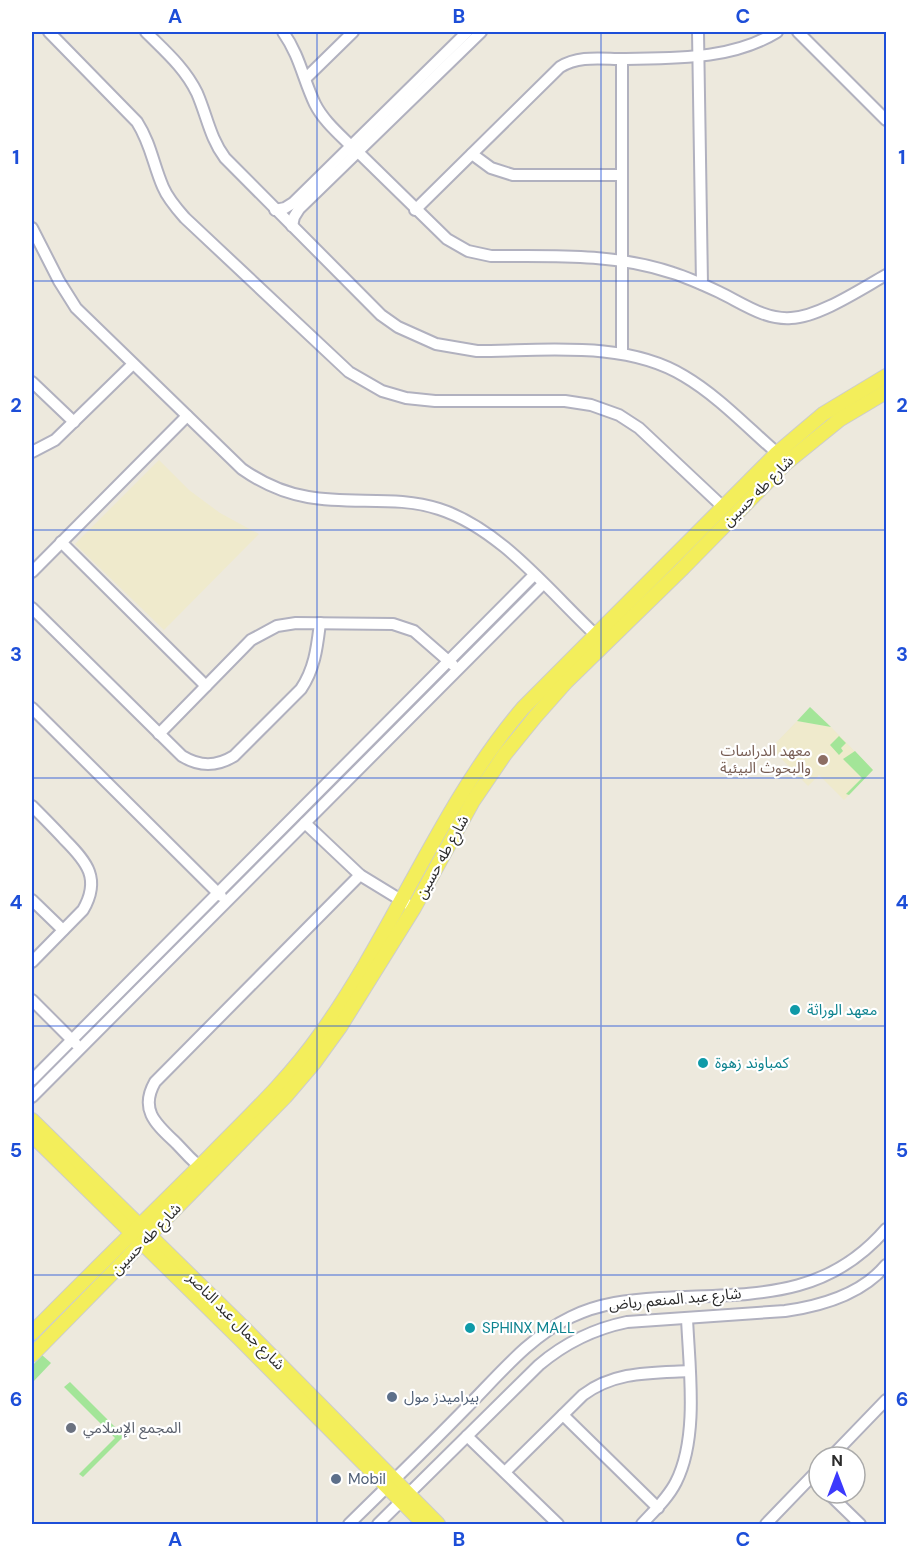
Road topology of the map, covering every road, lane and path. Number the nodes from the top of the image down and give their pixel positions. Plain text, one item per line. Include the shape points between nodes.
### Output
1 (49, 32) edge
2 (146, 32) edge
3 (283, 32) edge
4 (353, 32) edge
5 (467, 32) edge
6 (481, 32) edge
7 (698, 32) edge
8 (777, 32) edge
9 (798, 32) edge
10 (698, 56) junction
11 (622, 59) junction
12 (306, 78) junction
13 (886, 120) edge
14 (354, 149) junction
15 (472, 154) junction
16 (622, 175) junction
17 (275, 210) junction
18 (415, 210) junction
19 (292, 226) junction
20 (32, 228) edge
21 (622, 260) junction
22 (886, 275) edge
23 (702, 284) junction
24 (622, 353) junction
25 (134, 364) junction
26 (886, 376) edge
27 (32, 382) edge
28 (886, 392) edge
29 (187, 416) junction
30 (74, 422) junction
31 (32, 452) edge
32 (777, 453) junction
33 (722, 506) junction
34 (61, 542) junction
35 (32, 572) edge
36 (534, 575) junction
37 (543, 584) junction
38 (32, 608) edge
39 (320, 623) junction
40 (600, 639) junction
41 (449, 660) junction
42 (458, 669) junction
43 (206, 686) junction
44 (32, 708) edge
45 (159, 734) junction
46 (32, 806) edge
47 (305, 823) junction
48 (360, 875) junction
49 (217, 892) junction
50 (32, 900) edge
51 (226, 901) junction
52 (401, 902) junction
53 (414, 908) junction
54 (63, 930) junction
55 (32, 962) edge
56 (32, 1000) edge
57 (71, 1040) junction
58 (80, 1048) junction
59 (32, 1080) edge
60 (32, 1097) edge
61 (32, 1120) edge
62 (32, 1135) edge
63 (204, 1171) junction
64 (92, 1187) junction
65 (135, 1229) junction
66 (886, 1229) edge
67 (145, 1239) junction
68 (886, 1265) edge
69 (687, 1318) junction
70 (32, 1333) edge
71 (32, 1355) edge
72 (689, 1371) junction
73 (886, 1400) edge
74 (563, 1415) junction
75 (468, 1436) junction
76 (843, 1445) edge
77 (505, 1472) junction
78 (391, 1484) junction
79 (807, 1485) edge
80 (405, 1498) junction
81 (840, 1505) edge
82 (658, 1508) junction
83 (349, 1524) edge
84 (378, 1524) edge
85 (424, 1524) edge
86 (438, 1524) edge
87 (558, 1524) edge
88 (642, 1524) edge
89 (766, 1524) edge
90 (860, 1524) edge

1 - 33 street via 137,122 147,137 164,189 185,218 349,372 382,391 406,398 565,401 619,415 639,428
2 - 17 street via 191,83 219,151
3 - 12 street via 296,51
4 - 12 street
5 - 14 street
6 - 14 street
7 - 10 street
8 - 10 street via 737,49
9 - 13 street
10 - 11 street
10 - 23 street
11 - 15 street via 576,59 560,67
11 - 16 street
12 - 14 street via 315,104
14 - 17 street via 293,203
14 - 18 street
14 - 19 street via 296,213
15 - 16 street via 490,168 513,176
15 - 18 street
16 - 21 street
17 - 19 street
18 - 21 street via 447,239 480,254
19 - 24 street via 381,315 426,340 477,351
20 - 25 street via 76,308
21 - 23 street
21 - 24 street
22 - 23 street via 820,310 791,318 769,316
24 - 32 street via 685,376
25 - 29 street
25 - 30 street
26 - 32 main road, شارع طه حسين via 823,414
27 - 30 street
28 - 40 main road, شارع طه حسين via 839,420 786,463 683,568
29 - 34 street
29 - 36 street via 233,461 265,483 309,498 404,501 453,513 499,541
30 - 31 street via 55,440
32 - 33 main road, شارع طه حسين
33 - 40 main road, شارع طه حسين
34 - 35 street
34 - 43 street
36 - 37 street
36 - 41 street
37 - 40 street
37 - 42 street
38 - 45 street
39 - 41 street via 404,626
39 - 43 street via 267,629
39 - 45 street via 308,679 234,756 214,765 191,762
40 - 52 main road, شارع طه حسين via 523,708 482,760
40 - 53 main road, شارع طه حسين via 500,762 459,825
41 - 42 street
41 - 49 street
42 - 47 street
43 - 45 street
44 - 49 street
46 - 54 street via 83,858 91,874 88,902
47 - 48 street
47 - 51 street
48 - 52 street
48 - 63 street via 151,1089 148,1104 153,1119
49 - 51 street
49 - 57 street
50 - 54 street
51 - 58 street
52 - 53 street
52 - 63 main road, شارع طه حسين via 309,1051
53 - 63 main road, شارع طه حسين via 314,1064 285,1097
54 - 55 street
56 - 57 street
57 - 58 street
57 - 59 street
58 - 60 street
61 - 64 main road, شارع جمال عبد الناصر
62 - 64 main road, شارع جمال عبد الناصر
63 - 65 main road, شارع طه حسين
63 - 67 main road, شارع طه حسين
64 - 65 main road, شارع جمال عبد الناصر
65 - 67 main road, شارع جمال عبد الناصر
65 - 70 main road, شارع طه حسين
66 - 78 street, شارع عبد المنعم رياض via 854,1260 795,1288 626,1301 571,1317 524,1349
67 - 71 main road, شارع طه حسين
67 - 78 main road, شارع جمال عبد الناصر
68 - 69 street, شارع عبد المنعم رياض via 859,1288 811,1306
69 - 72 street
69 - 75 street, شارع عبد المنعم رياض via 621,1323 580,1337 544,1361
72 - 74 street via 616,1377 590,1390
72 - 82 street via 686,1454 676,1482
73 - 76 street
74 - 77 street
74 - 82 street
75 - 77 street
75 - 80 street, شارع عبد المنعم رياض
77 - 87 street
78 - 80 main road, شارع جمال عبد الناصر
78 - 83 street, شارع عبد المنعم رياض
79 - 89 street
80 - 84 street, شارع عبد المنعم رياض
80 - 85 main road, شارع جمال عبد الناصر
80 - 86 main road, شارع جمال عبد الناصر
81 - 90 street
82 - 88 street

